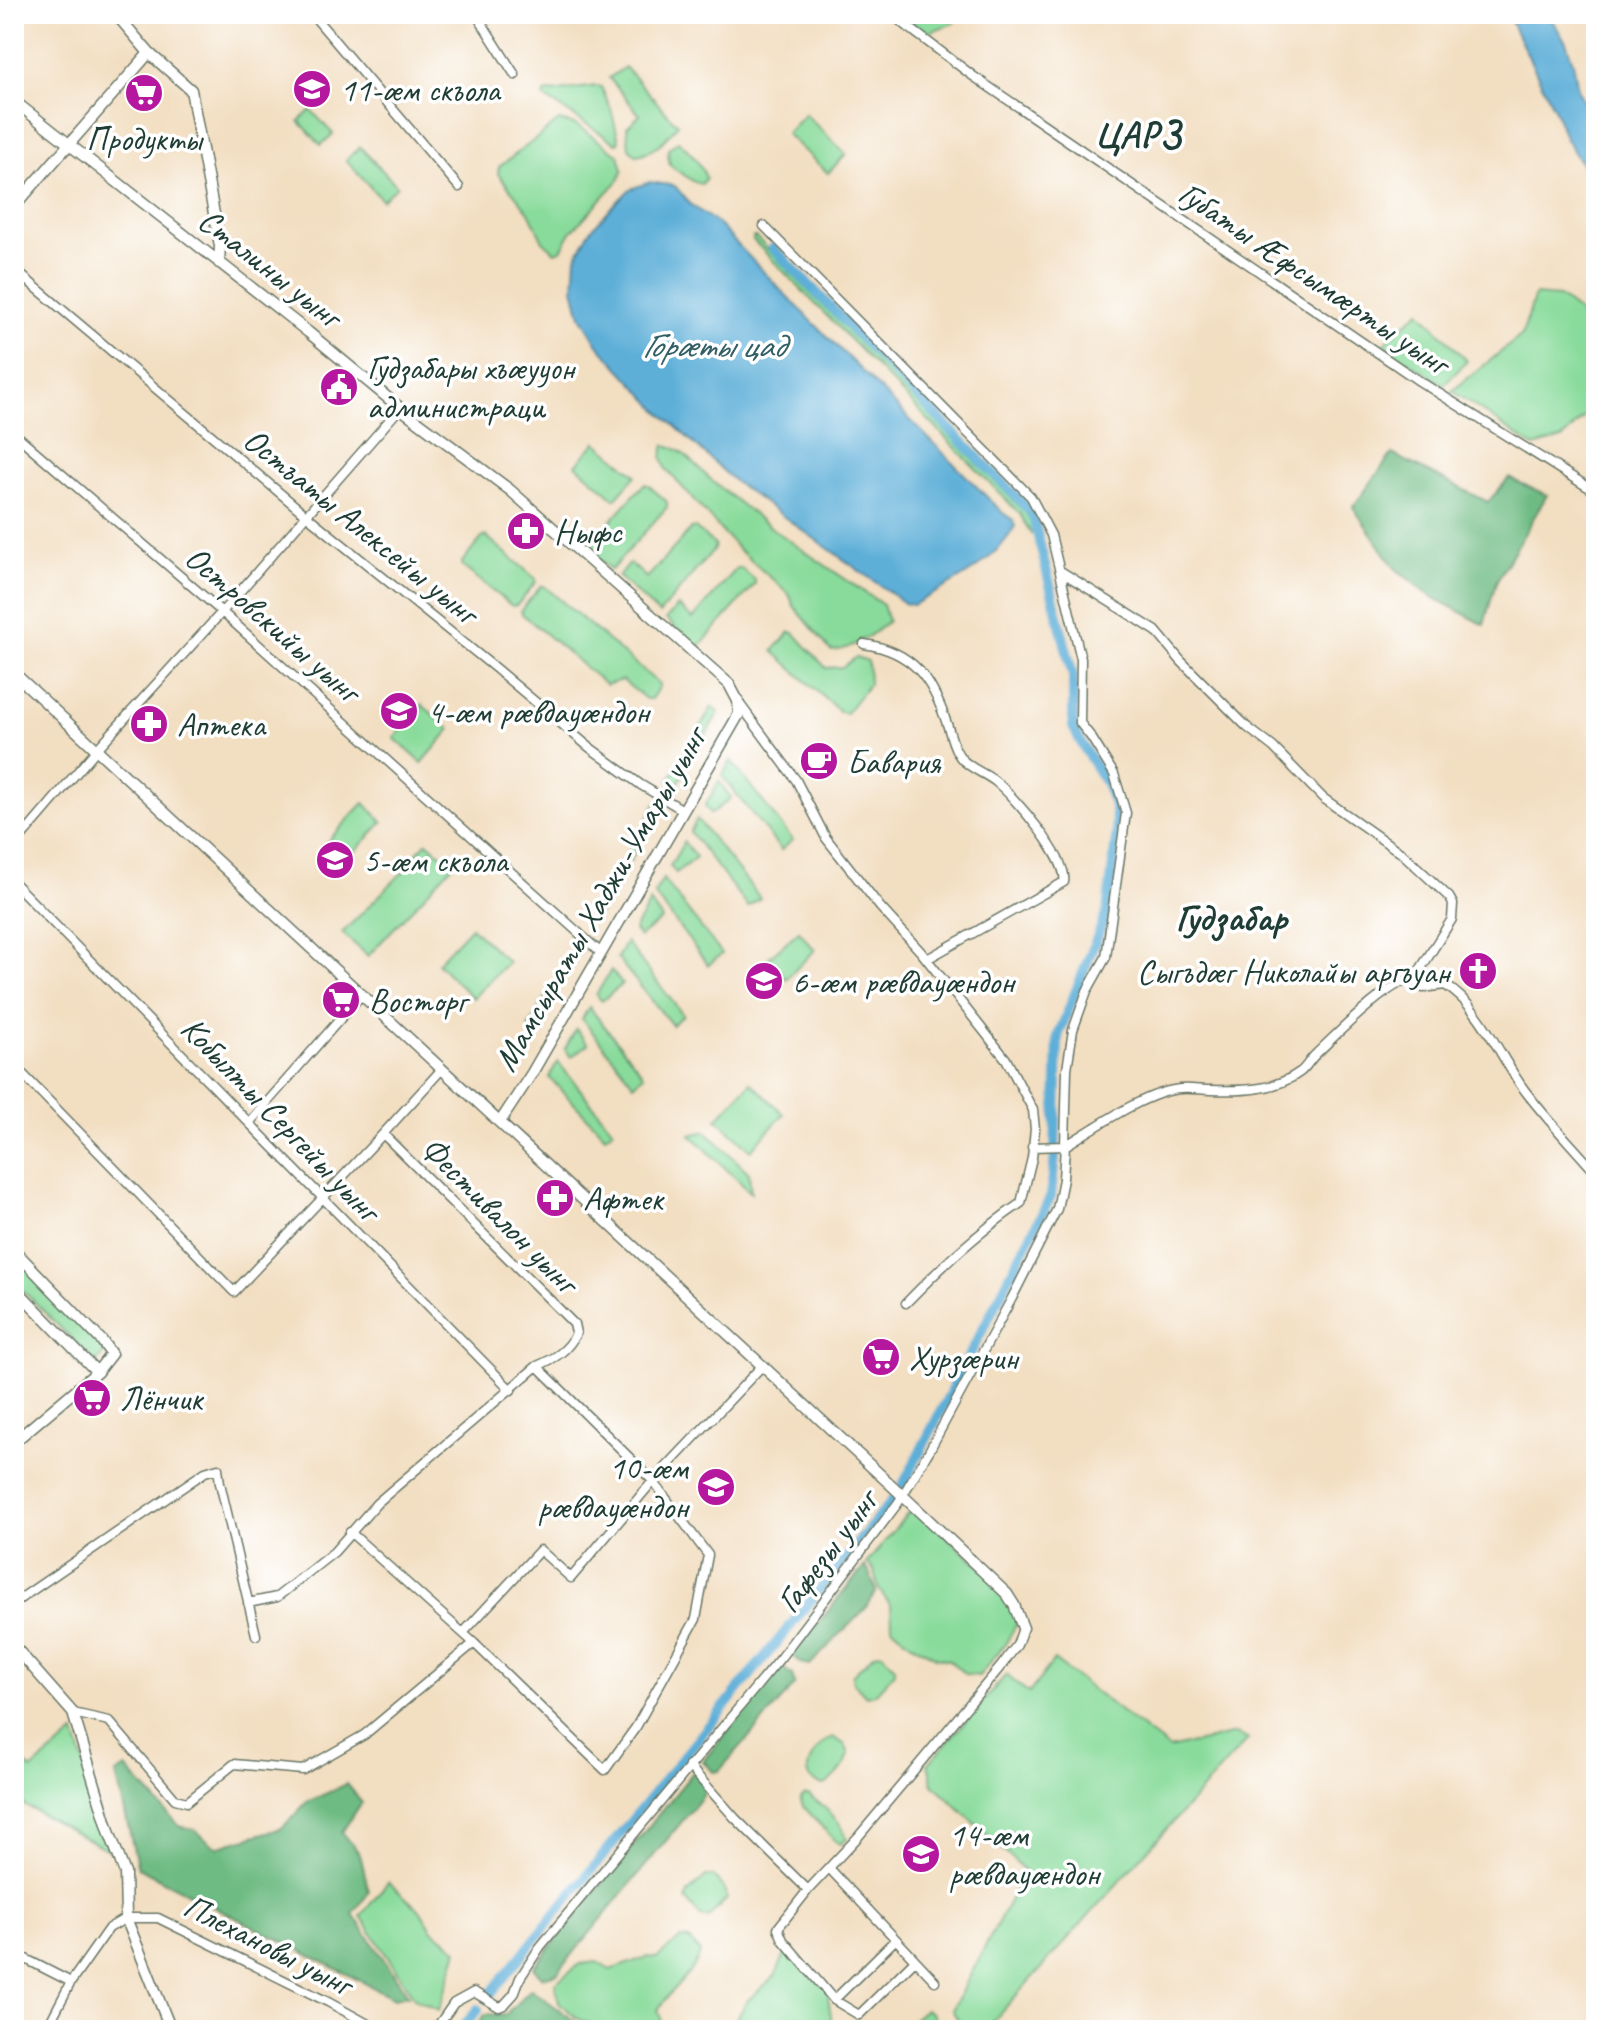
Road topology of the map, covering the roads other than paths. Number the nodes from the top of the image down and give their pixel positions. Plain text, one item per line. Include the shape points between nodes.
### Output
1 (116, 14) edge
2 (312, 14) edge
3 (476, 14) edge
4 (891, 14) edge
5 (149, 53) junction
6 (515, 75) dead end
7 (14, 101) edge
8 (69, 143) junction
9 (459, 187) dead end
10 (14, 207) edge
11 (764, 226) dead end
12 (219, 263) junction
13 (14, 269) edge
14 (400, 408) junction
15 (14, 433) edge
16 (1596, 492) edge
17 (306, 515) junction
18 (1061, 572) junction
19 (222, 612) junction
20 (864, 644) dead end
21 (14, 673) edge
22 (738, 701) junction
23 (97, 749) junction
24 (683, 810) junction
25 (14, 846) edge
26 (14, 883) edge
27 (601, 953) junction
28 (927, 959) junction
29 (1413, 981) junction
30 (362, 994) junction
31 (14, 1065) edge
32 (442, 1069) junction
33 (500, 1122) junction
34 (249, 1123) junction
35 (383, 1134) junction
36 (1062, 1146) junction
37 (1036, 1147) junction
38 (1596, 1173) edge
39 (323, 1198) junction
40 (14, 1250) edge
41 (14, 1287) edge
42 (906, 1303) dead end
43 (537, 1366) junction
44 (762, 1366) junction
45 (97, 1372) junction
46 (511, 1390) junction
47 (14, 1442) edge
48 (653, 1481) junction
49 (902, 1495) junction
50 (350, 1532) junction
51 (14, 1603) edge
52 (248, 1603) junction
53 (1023, 1628) joint
54 (463, 1633) junction
55 (256, 1635) dead end
56 (474, 1643) junction
57 (14, 1646) edge
58 (73, 1713) junction
59 (689, 1766) junction
60 (829, 1868) junction
61 (808, 1890) junction
62 (126, 1918) junction
63 (895, 1940) junction
64 (14, 1953) edge
65 (915, 1960) junction
66 (935, 1981) dead end
67 (71, 1982) junction
68 (834, 2000) junction
69 (46, 2030) edge
70 (171, 2030) edge
71 (379, 2030) edge
72 (435, 2030) edge

1 - 5 street
2 - 9 street
3 - 6 street
4 - 16 street, Губаты Æфсымæрты уынг via 973,76 1406,372
5 - 8 street
5 - 12 street via 191,90
7 - 8 street, Сталины уынг
8 - 10 street
8 - 12 street, Сталины уынг
11 - 18 street via 1031,497 1051,535
12 - 14 street, Сталины уынг
13 - 17 street, Остъаты Алексейы уынг
14 - 17 street
14 - 22 street, Сталины уынг via 508,489 729,684
15 - 19 street, Островскийы уынг
17 - 19 street
17 - 24 street, Остъаты Алексейы уынг via 589,747
18 - 29 street via 1156,631 1323,798 1404,855 1449,897 1452,919
18 - 36 street via 1081,659 1080,723 1114,774 1126,813 1106,957 1073,1030
19 - 23 street
19 - 27 street, Островскийы уынг
20 - 28 street via 900,654 927,680 957,754 1006,791 1046,840 1065,875 1064,882
21 - 23 street
22 - 24 street, Мамсыраты Хаджи-Умары уынг via 739,714
22 - 28 street via 796,780 826,838
23 - 25 street
23 - 30 street
24 - 27 street, Мамсыраты Хаджи-Умары уынг
26 - 34 street, Кобылты Сергейы уынг
27 - 33 street, Мамсыраты Хаджи-Умары уынг
28 - 37 street via 1006,1059 1033,1110
29 - 36 street via 1396,986 1360,1011 1302,1071 1284,1081 1260,1088 1178,1088 1142,1100
29 - 38 street via 1423,988 1445,985 1457,993 1523,1088
30 - 32 street
30 - 34 street
31 - 39 street via 234,1292
32 - 33 street
32 - 35 street
33 - 44 street
34 - 39 street, Кобылты Сергейы уынг
35 - 39 street
35 - 43 street, Фестивалон уынг via 574,1324 572,1342 556,1358
36 - 37 street
36 - 49 street via 1057,1209
37 - 42 street via 1021,1203 972,1239
39 - 46 street, Кобылты Сергейы уынг
40 - 45 street via 111,1354
41 - 45 street
43 - 46 street
43 - 48 street
44 - 48 street
44 - 49 street
45 - 47 street
46 - 50 street
48 - 54 street via 571,1578 540,1550
48 - 56 street via 708,1555 696,1619 636,1727 605,1770
49 - 53 street, Гафезы уынг via 1007,1594
49 - 59 street, Гафезы уынг via 781,1657
50 - 52 street via 334,1552 277,1597
50 - 54 street
51 - 52 street via 218,1468
52 - 55 street
53 - 60 street, Гафезы уынг via 1002,1665
54 - 56 street
56 - 58 street via 364,1735 303,1770 234,1764 187,1802 175,1799 109,1721
57 - 58 street
58 - 62 street via 125,1873
59 - 61 street
59 - 72 street, Гафезы уынг via 540,1947 504,2005 474,1992 454,2003
60 - 61 street, Гафезы уынг
60 - 63 street
61 - 68 street, Гафезы уынг via 778,1928
62 - 67 street via 109,1928
62 - 70 street
62 - 71 street, Плехановы уынг via 158,1918
63 - 65 street
63 - 68 street
64 - 67 street
65 - 66 street
65 - 68 street via 859,2015
67 - 69 street

